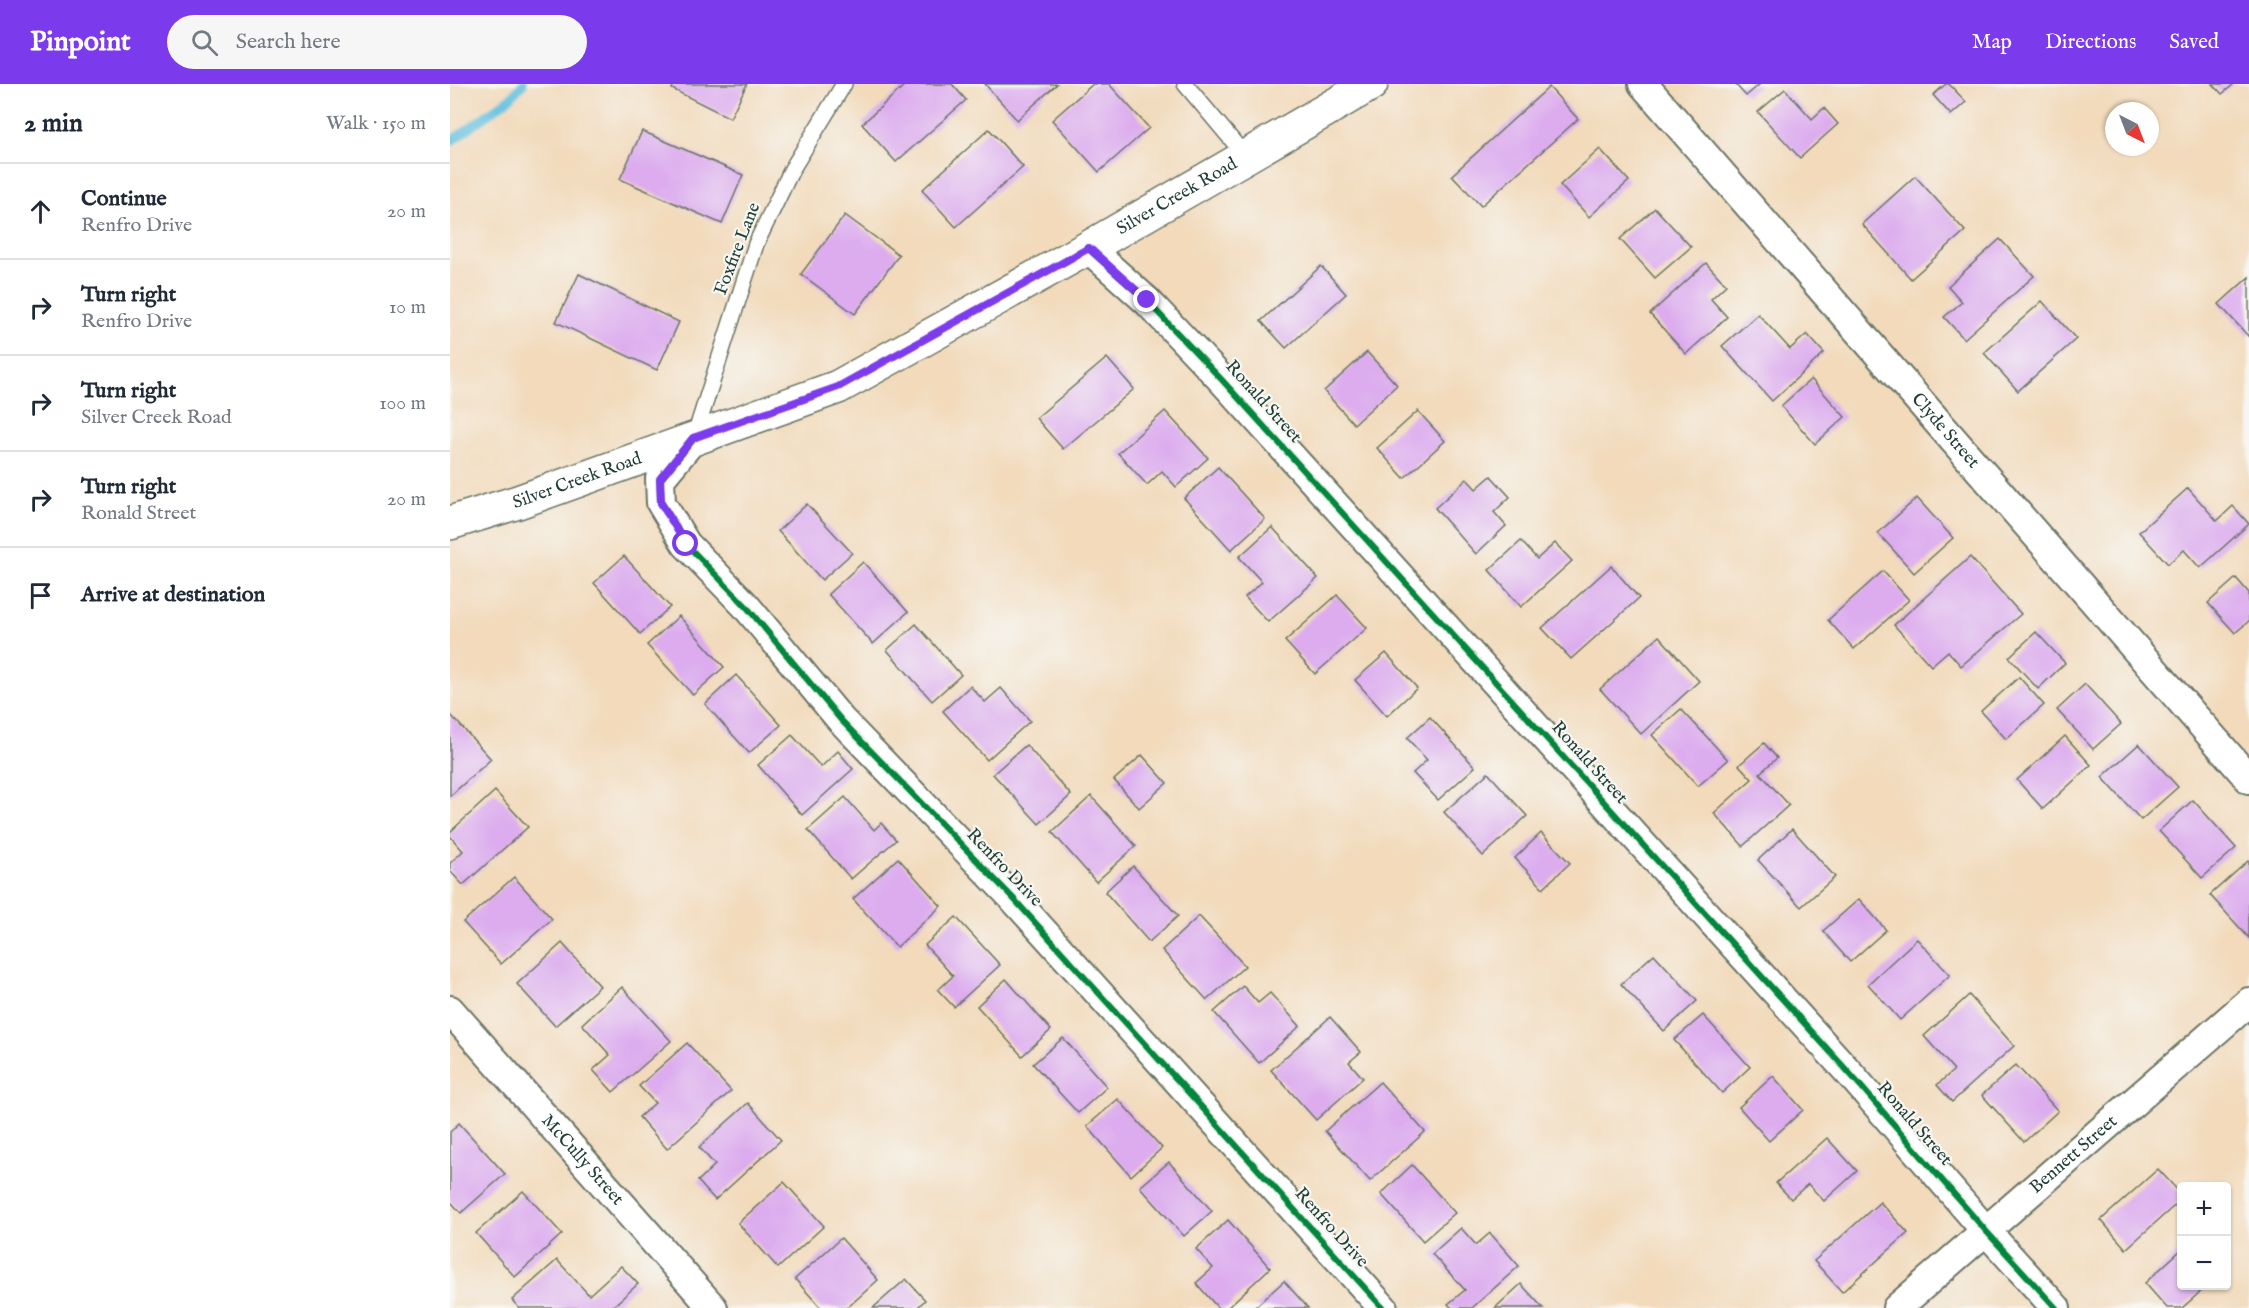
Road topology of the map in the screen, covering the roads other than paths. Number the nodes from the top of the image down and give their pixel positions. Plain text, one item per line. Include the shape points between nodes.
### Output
1 (844, 84) edge
2 (1185, 84) edge
3 (1371, 84) edge
4 (1643, 84) edge
5 (1247, 158) junction
6 (1089, 248) junction
7 (693, 438) junction
8 (450, 523) edge
9 (2249, 780) edge
10 (2249, 1002) edge
11 (450, 1010) edge
12 (1986, 1231) junction
13 (713, 1308) edge
14 (1383, 1308) edge
15 (1897, 1308) edge
16 (2055, 1308) edge

1 - 7 lane, Foxfire Lane via 792,169 756,244
2 - 5 lane
3 - 5 street, Silver Creek Road
4 - 9 street, Clyde Street
5 - 6 street, Silver Creek Road
6 - 7 street, Silver Creek Road via 838,387
6 - 12 street, Ronald Street via 1147,300 1222,380 1852,1076
7 - 8 street, Silver Creek Road
7 - 14 street, Renfro Drive via 660,479 661,503 686,544 745,605 841,720 1013,898
10 - 12 street, Bennett Street
11 - 13 street, McCully Street
12 - 15 street, Bennett Street
12 - 16 street, Ronald Street

